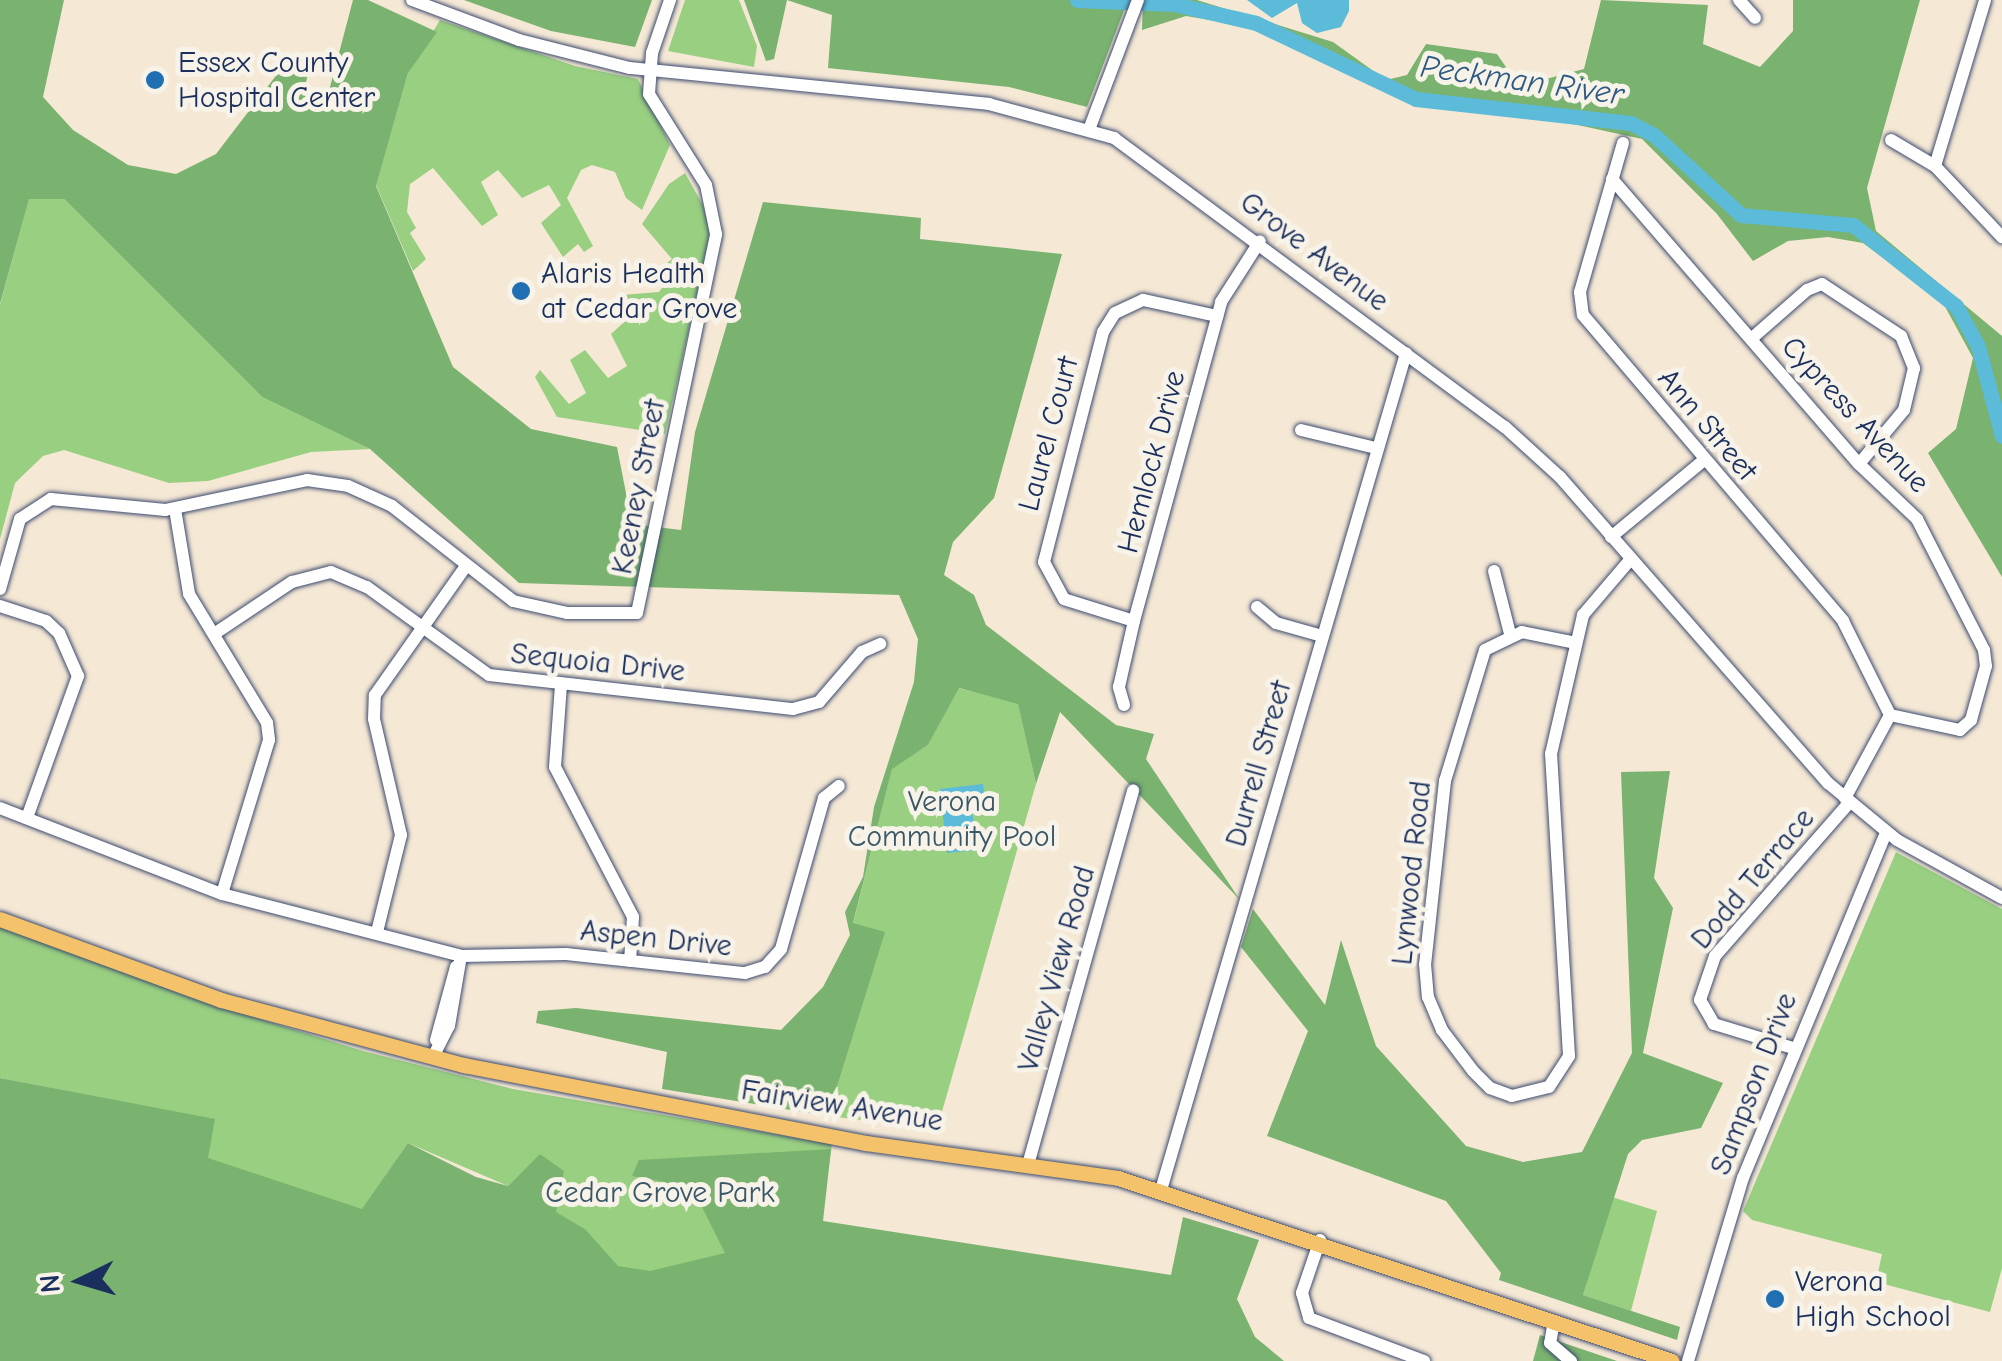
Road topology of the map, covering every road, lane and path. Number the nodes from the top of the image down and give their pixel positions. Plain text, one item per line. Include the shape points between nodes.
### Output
1 (412, 0) edge
2 (670, 0) edge
3 (1138, 0) edge
4 (1739, 0) edge
5 (1985, 0) edge
6 (2002, 5) edge
7 (1755, 18) dead end
8 (649, 70) junction
9 (1090, 127) junction
10 (1891, 140) dead end
11 (1623, 143) dead end
12 (1935, 166) junction
13 (1612, 179) junction
14 (2002, 237) edge
15 (1260, 241) junction
16 (1217, 316) junction
17 (1751, 339) junction
18 (1406, 353) junction
19 (1301, 430) dead end
20 (1376, 448) junction
21 (1704, 460) junction
22 (1859, 464) junction
23 (176, 508) junction
24 (1611, 537) junction
25 (1630, 560) junction
26 (466, 566) junction
27 (1494, 571) dead end
28 (0, 588) edge
29 (0, 606) edge
30 (1257, 608) dead end
31 (1134, 621) junction
32 (418, 629) junction
33 (214, 634) junction
34 (1510, 634) junction
35 (1322, 636) junction
36 (1576, 643) junction
37 (880, 644) dead end
38 (561, 685) junction
39 (1124, 705) dead end
40 (1890, 715) junction
41 (839, 786) dead end
42 (1133, 790) dead end
43 (1848, 800) junction
44 (0, 808) edge
45 (27, 818) junction
46 (1886, 833) junction
47 (222, 894) junction
48 (2002, 898) edge
49 (0, 918) edge
50 (377, 932) junction
51 (461, 956) junction
52 (630, 961) junction
53 (1793, 1048) junction
54 (433, 1057) junction
55 (1029, 1161) junction
56 (1162, 1190) junction
57 (1320, 1240) junction
58 (1554, 1320) junction
59 (1424, 1361) edge
60 (1571, 1361) edge
61 (1672, 1361) edge
62 (1688, 1361) edge

1 - 8 street, Grove Avenue via 549,49
2 - 8 street
3 - 9 street
4 - 7 street
5 - 6 street
5 - 12 street
8 - 9 street, Grove Avenue via 989,104
8 - 26 street, Keeney Street via 653,106 706,185 716,224 637,613 567,614 513,601
9 - 15 street, Grove Avenue
10 - 12 street
11 - 13 street, Ann Street
12 - 14 street
13 - 17 street, Cypress Avenue
13 - 21 street, Ann Street via 1580,292 1581,310
15 - 16 street, Hemlock Drive via 1228,286
15 - 18 street, Grove Avenue
16 - 31 street, Hemlock Drive
16 - 31 street, Laurel Court via 1142,300 1122,308 1102,332 1044,562 1064,599
17 - 22 street, Cypress Avenue
17 - 22 street via 1806,290 1822,284 1901,336 1914,368 1904,410
18 - 20 street, Durrell Street
18 - 24 street, Grove Avenue via 1505,427
19 - 20 street
20 - 35 street, Durrell Street
21 - 24 street
21 - 40 street, Ann Street via 1842,622
22 - 40 street, Cypress Avenue via 1917,519 1986,656 1964,728 1951,731
23 - 26 street, Keeney Street via 285,483 338,484 392,506
23 - 28 street, Keeney Street via 150,510 86,497 38,504 20,519
23 - 33 street via 182,575
24 - 25 street, Grove Avenue
25 - 36 street, Lynwood Road via 1586,608
25 - 43 street, Grove Avenue via 1795,752
26 - 32 street
27 - 34 street
29 - 45 street via 46,621 59,633 78,676
30 - 35 street via 1276,622
31 - 39 street, Hemlock Drive via 1118,687
32 - 33 street, Sequoia Drive via 349,577 312,573
32 - 38 street, Sequoia Drive via 482,673
32 - 50 street via 379,683 374,701 400,835
33 - 47 street via 267,723 269,740
34 - 36 street
34 - 36 street, Lynwood Road via 1490,644 1477,662 1445,781 1424,975 1442,1030 1484,1084 1512,1096 1549,1087 1570,1048 1550,754
35 - 56 street, Durrell Street
37 - 38 street, Sequoia Drive via 862,652 823,698 804,708
38 - 52 street via 556,766 630,908
40 - 43 street
41 - 52 street, Aspen Drive via 824,798 781,948 770,963 745,973
42 - 55 street, Valley View Road
43 - 46 street, Grove Avenue
43 - 53 street, Dodd Terrace via 1715,956 1700,1000 1714,1024
44 - 45 street, Aspen Drive
45 - 47 street, Aspen Drive
46 - 48 street, Grove Avenue
46 - 53 street, Sampson Drive
47 - 50 street, Aspen Drive
49 - 54 main road, Fairview Avenue via 221,1000
50 - 51 street, Aspen Drive
51 - 52 street, Aspen Drive via 566,954
51 - 54 street
53 - 62 street, Sampson Drive via 1743,1178
54 - 55 main road, Fairview Avenue via 866,1142
55 - 56 main road, Fairview Avenue
56 - 57 main road, Fairview Avenue
57 - 58 main road, Fairview Avenue
57 - 59 street via 1302,1293 1310,1318
58 - 60 street via 1550,1342
58 - 61 main road, Fairview Avenue

